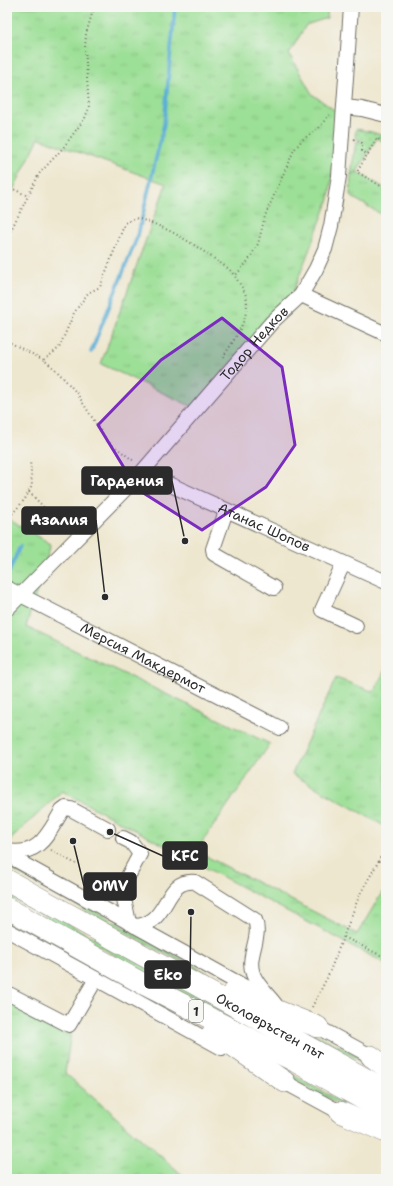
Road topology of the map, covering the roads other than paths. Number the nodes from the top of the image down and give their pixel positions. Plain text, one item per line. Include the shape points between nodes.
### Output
1 (351, 7) edge
2 (345, 107) junction
3 (386, 116) edge
4 (301, 295) junction
5 (386, 334) edge
6 (142, 472) junction
7 (226, 511) junction
8 (343, 564) junction
9 (386, 582) edge
10 (8, 588) edge
11 (274, 588) dead end
12 (20, 596) junction
13 (7, 609) edge
14 (356, 626) dead end
15 (280, 728) dead end
16 (108, 829) dead end
17 (124, 838) dead end
18 (7, 851) edge
19 (7, 855) edge
20 (7, 880) edge
21 (7, 908) edge
22 (132, 925) junction
23 (7, 930) edge
24 (146, 957) junction
25 (96, 979) junction
26 (147, 986) junction
27 (7, 993) edge
28 (275, 1004) junction
29 (311, 1024) junction
30 (381, 1062) edge
31 (285, 1082) junction
32 (386, 1090) edge
33 (340, 1112) junction
34 (386, 1112) edge
35 (386, 1132) edge
36 (386, 1138) edge

1 - 2 street, Тодор Недков
2 - 3 street
2 - 4 street, Тодор Недков via 339,176 331,226 325,249
4 - 5 street
4 - 6 street, Тодор Недков via 272,322
6 - 7 street, Атанас Шопов
6 - 12 street, Тодор Недков
7 - 8 street, Атанас Шопов
7 - 11 street via 213,549 214,554
8 - 9 street, Атанас Шопов
8 - 14 street via 322,610
10 - 12 street, Мерсия Макдермот
12 - 13 street, Тодор Недков
12 - 15 street, Мерсия Макдермот
16 - 18 street via 66,808 36,848 18,853
17 - 22 street via 131,842 140,854 125,882 123,894
19 - 22 street
20 - 24 highway, Околовръстен път / 1
21 - 26 highway, Околовръстен път / 1
22 - 28 street
22 - 28 street via 145,926 153,922 178,885 187,881 195,882 255,920 258,927 250,965 253,976
23 - 25 street
24 - 29 highway
24 - 32 highway, Околовръстен път / 1
25 - 27 street via 69,1026
25 - 31 street
26 - 31 highway
26 - 34 highway, Околовръстен път / 1 via 296,1062
28 - 29 street
29 - 30 street
31 - 33 street
33 - 35 highway
33 - 36 street

